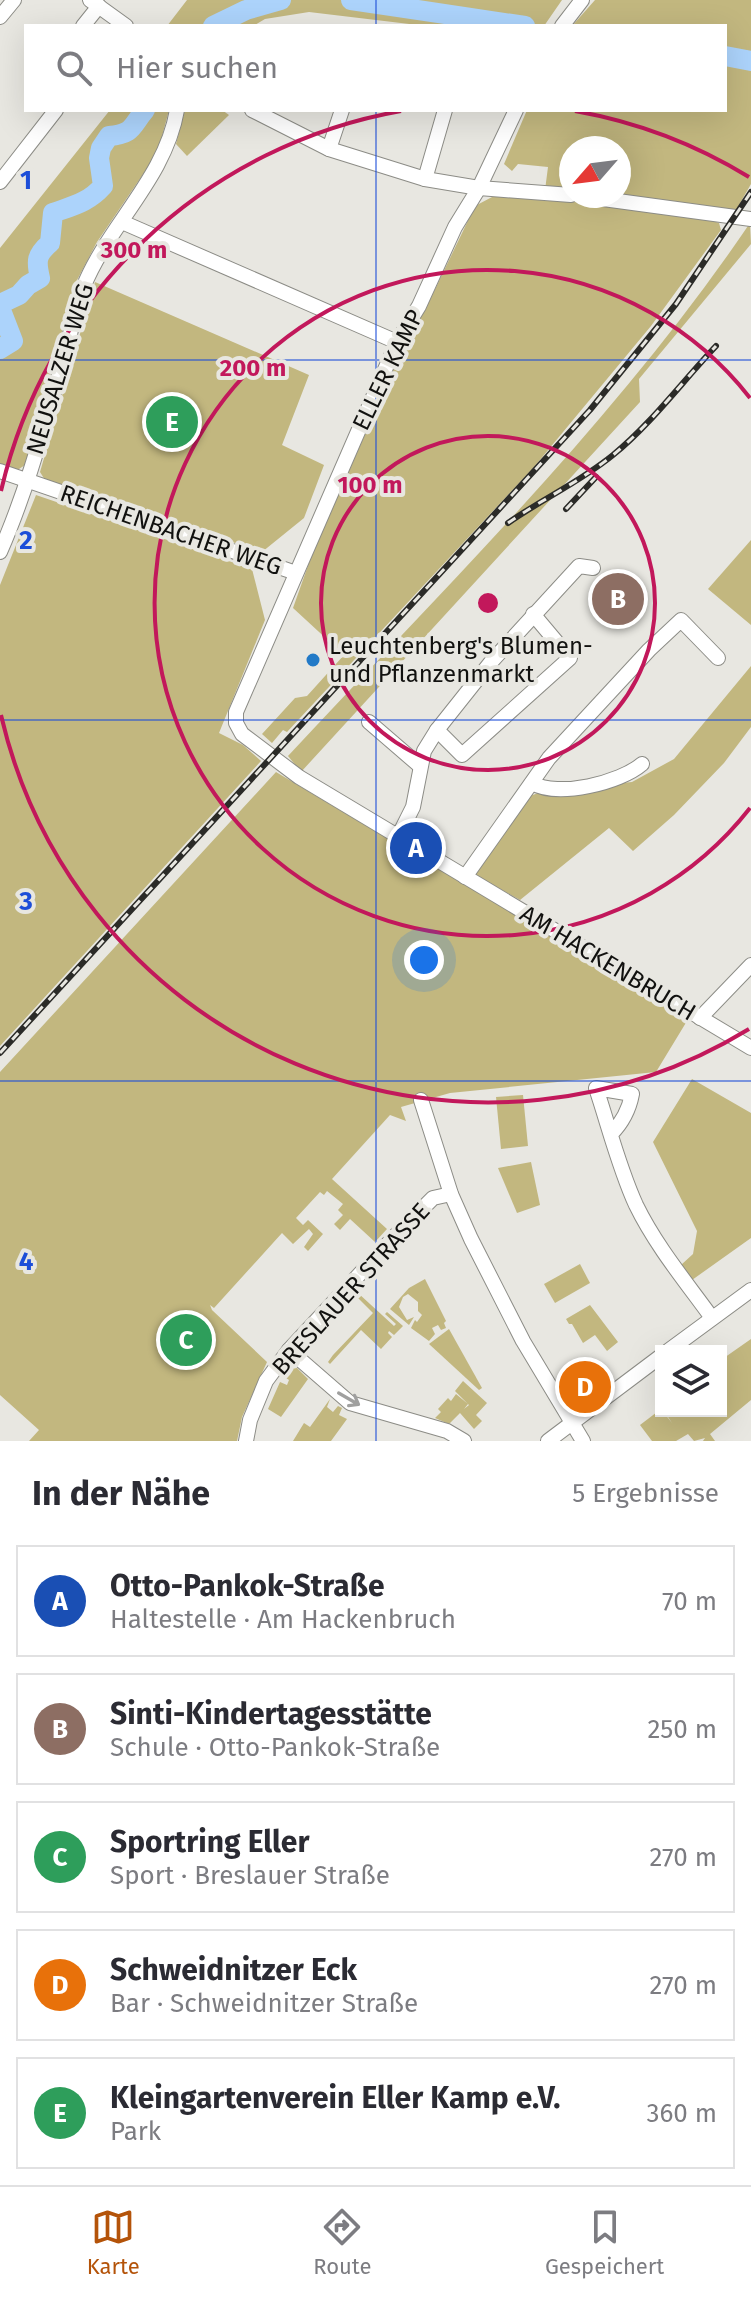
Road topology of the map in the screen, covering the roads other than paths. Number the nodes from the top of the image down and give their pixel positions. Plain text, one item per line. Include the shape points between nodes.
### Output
1 (14, 0) edge
2 (582, 0) edge
3 (95, 3) edge
4 (0, 17) edge
5 (84, 24) edge
6 (123, 24) edge
7 (563, 24) edge
8 (54, 112) edge
9 (176, 112) edge
10 (256, 112) edge
11 (341, 112) edge
12 (444, 112) edge
13 (515, 112) edge
14 (329, 149) junction
15 (425, 179) junction
16 (0, 182) edge
17 (479, 188) junction
18 (559, 194) edge
19 (631, 203) edge
20 (751, 219) edge
21 (122, 222) junction
22 (397, 342) junction
23 (0, 471) edge
24 (26, 479) junction
25 (0, 552) edge
26 (593, 568) dead end
27 (296, 573) junction
28 (533, 614) junction
29 (718, 658) dead end
30 (369, 722) dead end
31 (236, 723) joint
32 (437, 730) junction
33 (642, 764) dead end
34 (420, 766) junction
35 (532, 783) junction
36 (398, 837) junction
37 (465, 877) junction
38 (751, 965) edge
39 (700, 1018) junction
40 (751, 1048) edge
41 (421, 1100) dead end
42 (611, 1134) dead end
43 (451, 1194) junction
44 (751, 1290) edge
45 (712, 1318) junction
46 (676, 1345) edge
47 (289, 1350) junction
48 (655, 1360) edge
49 (573, 1421) junction
50 (552, 1438) edge
51 (246, 1441) edge
52 (464, 1441) edge
53 (583, 1441) edge

1 - 4 street
2 - 7 street
3 - 5 street
3 - 6 street
8 - 16 street
9 - 21 street, NEUSALZER WEG via 157,167
10 - 14 street
11 - 14 street
12 - 15 street
13 - 17 street, ELLER KAMP
14 - 15 street
15 - 17 street
17 - 18 street
17 - 22 street, ELLER KAMP
19 - 20 street
21 - 22 street
21 - 24 street, NEUSALZER WEG via 95,259 81,292
22 - 27 street, ELLER KAMP
23 - 24 street, REICHENBACHER WEG
24 - 25 street, NEUSALZER WEG
24 - 27 street, REICHENBACHER WEG
26 - 28 street via 579,566
27 - 31 street, ELLER KAMP via 236,712
28 - 32 street
28 - 32 street via 570,658 462,755
29 - 35 street via 681,620 591,711
30 - 34 street
31 - 36 street, AM HACKENBRUCH via 242,734 288,769
32 - 34 street
33 - 35 street via 616,780 591,786 541,788
34 - 36 street via 413,807
35 - 37 street
36 - 37 street, AM HACKENBRUCH
37 - 39 street, AM HACKENBRUCH
38 - 39 street
39 - 40 street, AM HACKENBRUCH
41 - 43 street
42 - 45 street via 636,1205 656,1242
43 - 47 street, BRESLAUER STRASSE via 433,1198
43 - 49 street via 516,1327
44 - 45 street
45 - 46 street
47 - 51 street, BRESLAUER STRASSE via 266,1381
47 -> 52 street via 350,1403 447,1431
48 - 49 street
49 - 50 street
49 - 53 street

